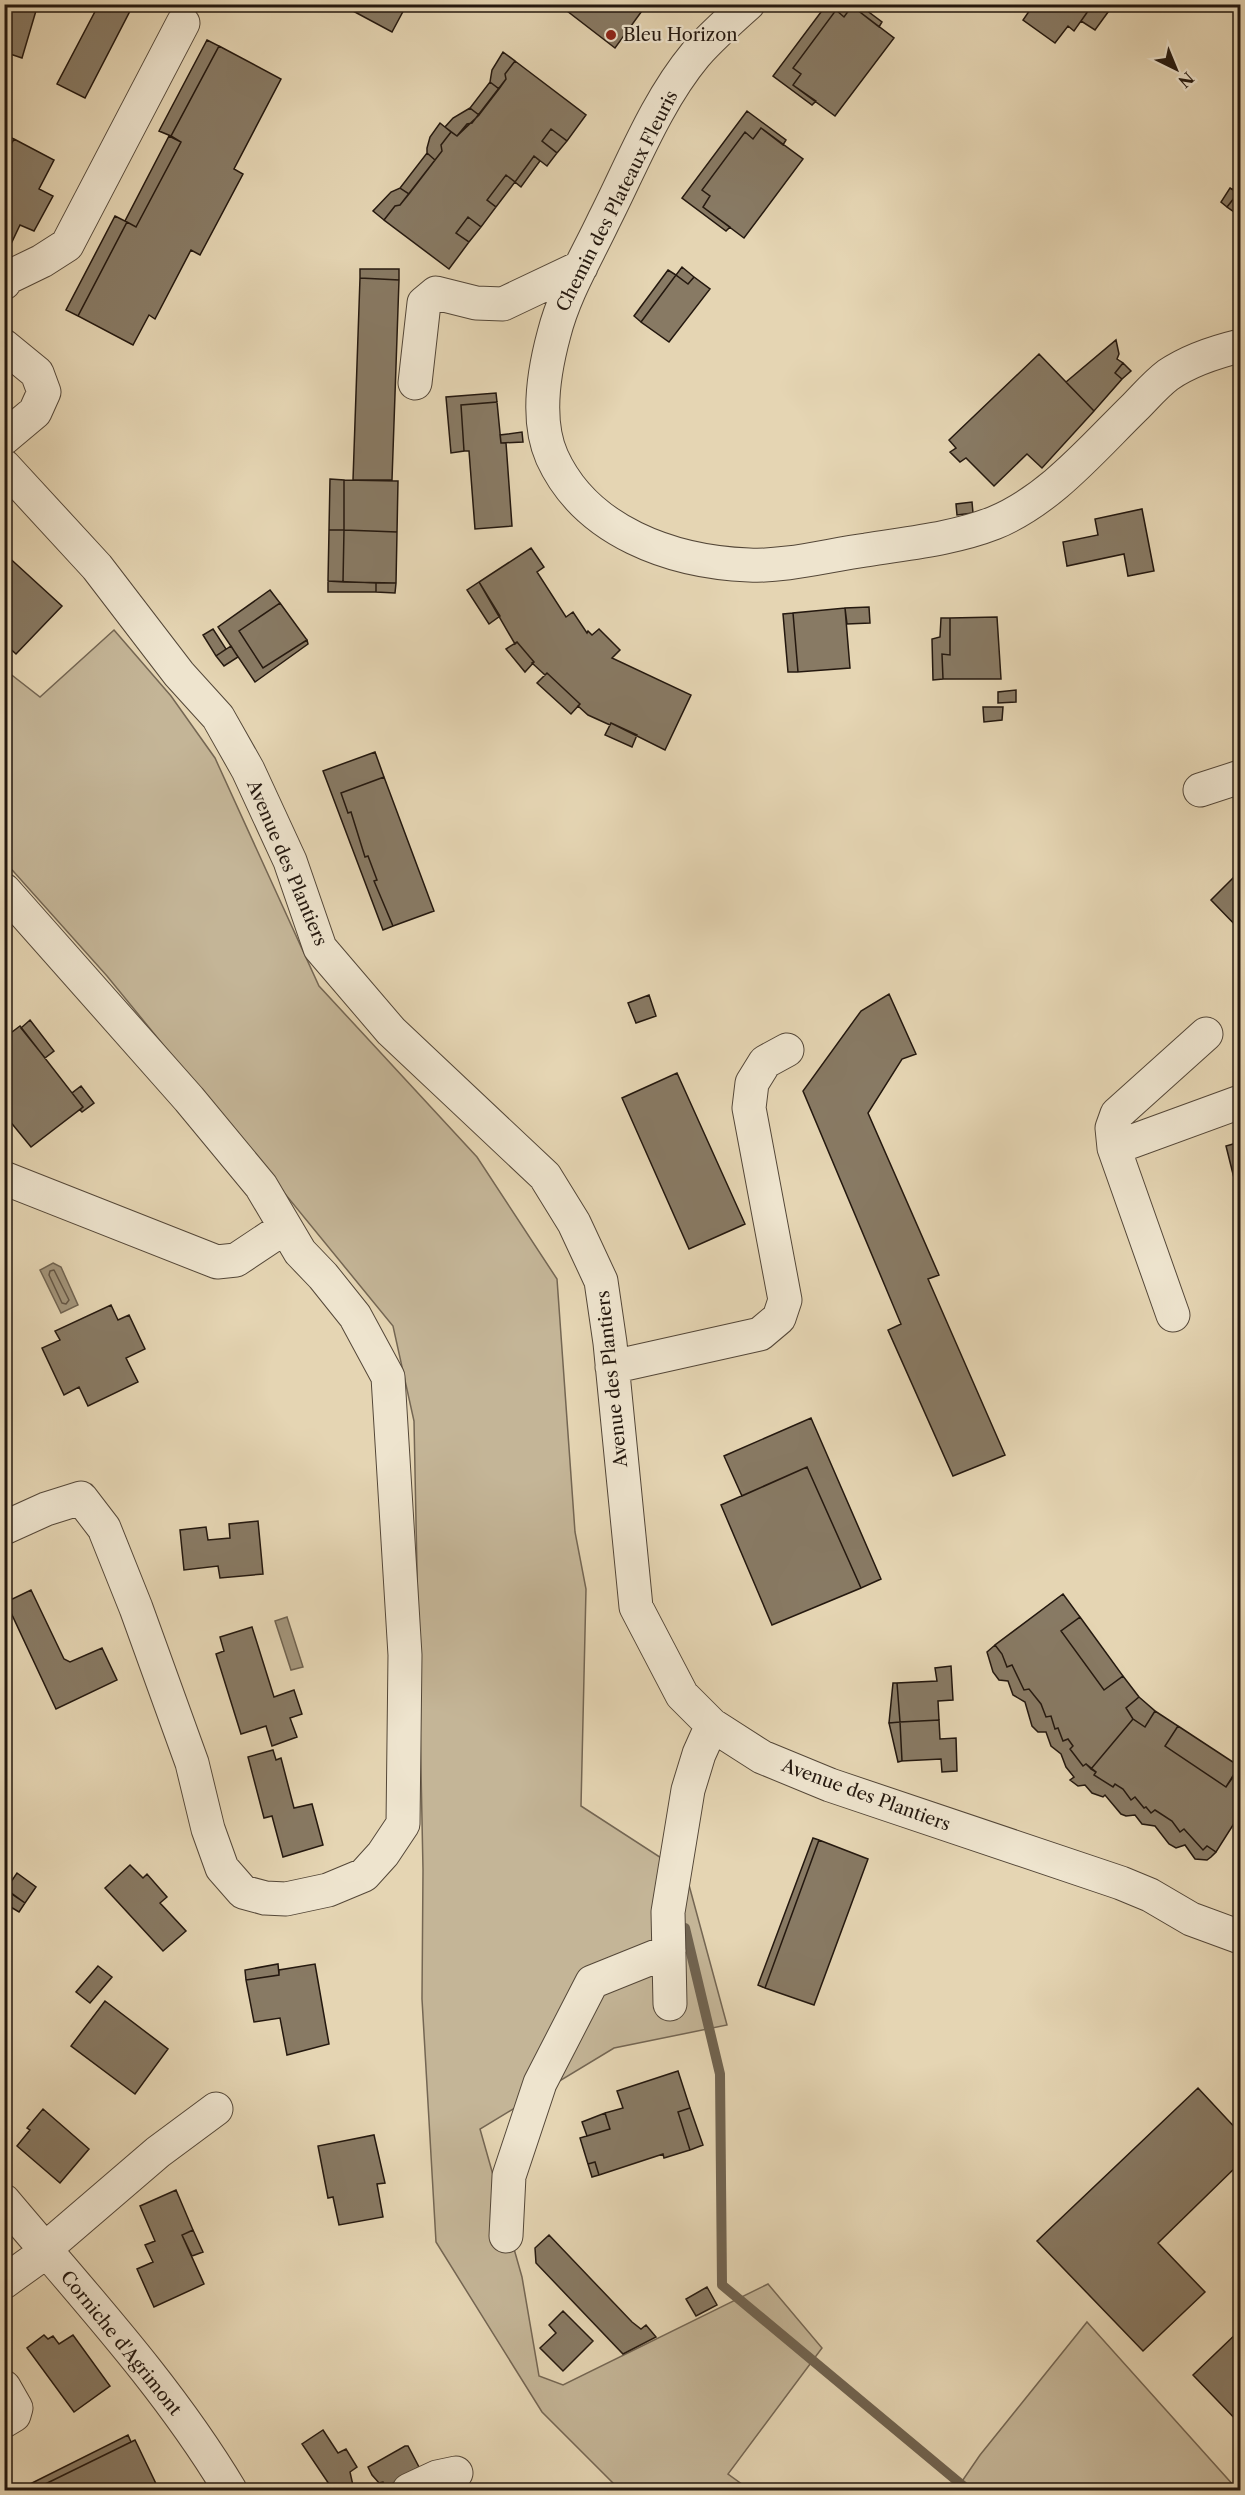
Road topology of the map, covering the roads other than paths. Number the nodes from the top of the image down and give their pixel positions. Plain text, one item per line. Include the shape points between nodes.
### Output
1 (748, 4) edge
2 (183, 23) dead end
3 (581, 267) junction
4 (4, 284) edge
5 (4, 346) edge
6 (1240, 346) edge
7 (415, 383) dead end
8 (4, 438) edge
9 (4, 466) edge
10 (1240, 777) edge
11 (1200, 790) dead end
12 (4, 890) edge
13 (1206, 1034) dead end
14 (787, 1050) dead end
15 (1240, 1102) edge
16 (1114, 1148) junction
17 (4, 1178) edge
18 (284, 1228) junction
19 (1173, 1315) dead end
20 (612, 1368) junction
21 (4, 1528) edge
22 (712, 1725) junction
23 (1240, 1937) edge
24 (669, 1951) junction
25 (670, 2004) dead end
26 (216, 2109) dead end
27 (4, 2200) edge
28 (506, 2236) dead end
29 (46, 2250) junction
30 (4, 2282) edge
31 (4, 2387) edge
32 (4, 2421) edge
33 (456, 2473) dead end
34 (230, 2490) edge
35 (409, 2490) edge

1 - 3 street, Chemin des Plateaux Fleuris via 718,30 677,80
2 - 4 street via 67,245 7,278
3 - 6 street, Chemin des Plateaux Fleuris via 560,309 550,349 544,426 551,456 591,511 613,527 684,557 719,563 752,566 788,562 960,535 997,522 1028,506 1056,484 1167,376 1203,357
3 - 7 street via 503,304 476,303 436,293 424,303
5 - 8 street via 37,373 44,392 35,412
9 - 20 street, Avenue des Plantiers via 97,567 179,674 218,717 248,770 290,861 320,948 392,1031 545,1176 574,1223 601,1281
10 - 11 street
12 - 18 street via 189,1099 261,1186
13 - 16 street via 1117,1114 1112,1128
14 - 20 street via 765,1062 752,1083 749,1107 785,1300 779,1318 760,1334
15 - 16 street
16 - 19 street
17 - 18 street via 217,1262 236,1260
18 - 21 street via 356,1316 388,1377 405,1655 402,1824 364,1875 328,1890 286,1899 243,1892 222,1868 172,1705 104,1528 81,1498
20 - 22 street, Avenue des Plantiers via 636,1606 682,1695
22 - 23 street, Avenue des Plantiers via 762,1757 830,1785 1121,1883 1191,1919
22 - 24 street via 688,1790 668,1912
24 - 25 street
24 - 28 street via 592,1982 540,2083 515,2155 508,2176
26 - 29 street via 158,2152
27 - 29 street, Corniche d'Agrimont
29 - 30 street
29 - 34 street, Corniche d'Agrimont via 124,2342 204,2448
31 - 32 street via 16,2408 14,2415
33 - 35 street

